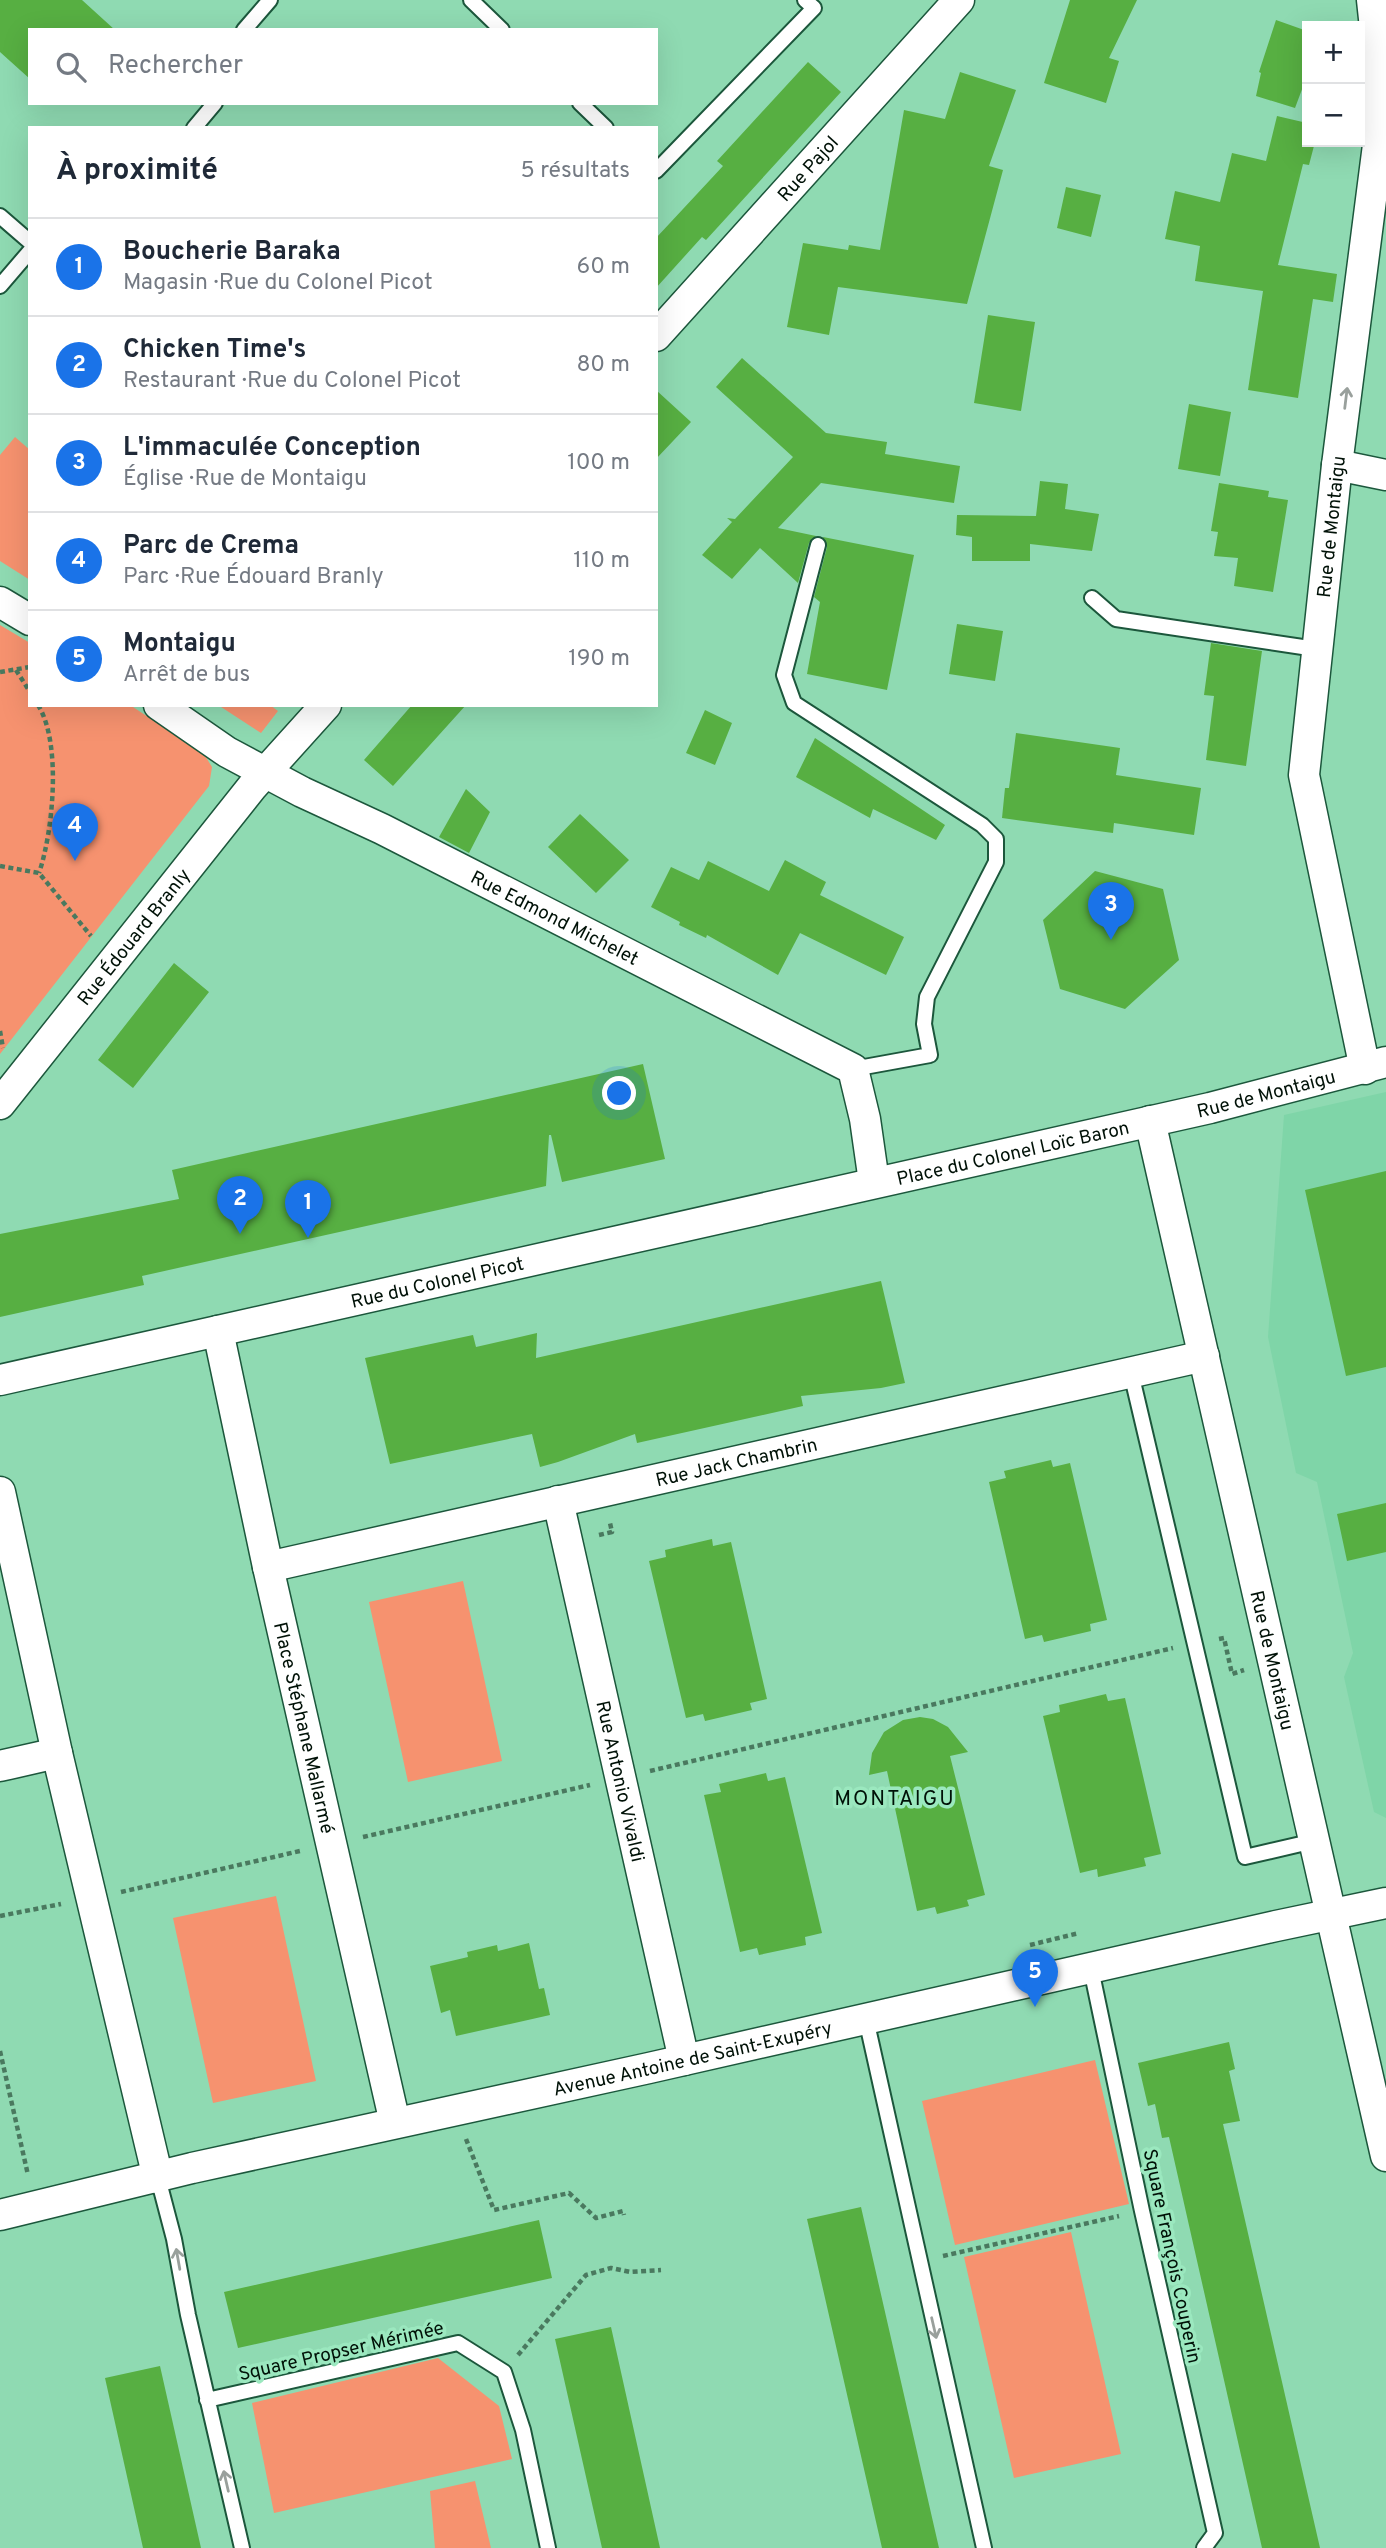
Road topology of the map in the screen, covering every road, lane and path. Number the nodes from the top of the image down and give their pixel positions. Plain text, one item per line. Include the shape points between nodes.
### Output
1 (270, 0) edge
2 (471, 0) edge
3 (805, 0) edge
4 (959, 0) edge
5 (1372, 0) edge
6 (246, 28) edge
7 (500, 28) edge
8 (213, 105) edge
9 (582, 105) edge
10 (196, 126) edge
11 (604, 126) edge
12 (658, 169) edge
13 (0, 216) edge
14 (28, 240) edge
15 (28, 253) edge
16 (0, 286) edge
17 (658, 334) edge
18 (1337, 466) junction
19 (1386, 475) edge
20 (818, 545) dead end
21 (1092, 598) dead end
22 (0, 602) edge
23 (28, 620) edge
24 (1316, 649) junction
25 (28, 667) edge
26 (16, 670) junction
27 (0, 672) edge
28 (28, 689) edge
29 (39, 707) edge
30 (162, 707) edge
31 (324, 707) edge
32 (266, 772) junction
33 (0, 866) edge
34 (39, 873) junction
35 (92, 937) dead end
36 (0, 1031) edge
37 (3, 1050) dead end
38 (1375, 1065) edge
39 (853, 1069) junction
40 (1, 1099) edge
41 (1150, 1121) junction
42 (874, 1182) junction
43 (218, 1331) junction
44 (1203, 1356) junction
45 (1131, 1373) junction
46 (0, 1380) edge
47 (0, 1492) edge
48 (558, 1501) junction
49 (268, 1567) junction
50 (1195, 1644) junction
51 (1273, 1663) junction
52 (57, 1752) junction
53 (0, 1766) edge
54 (621, 1778) junction
55 (1314, 1841) junction
56 (333, 1844) junction
57 (93, 1898) junction
58 (1386, 1903) edge
59 (1331, 1913) junction
60 (0, 1916) edge
61 (1091, 1969) junction
62 (866, 2019) junction
63 (0, 2051) edge
64 (684, 2060) junction
65 (430, 2117) junction
66 (395, 2123) junction
67 (1386, 2156) edge
68 (158, 2178) junction
69 (35, 2207) junction
70 (1142, 2211) junction
71 (0, 2215) edge
72 (624, 2215) dead end
73 (919, 2262) junction
74 (661, 2270) dead end
75 (504, 2372) junction
76 (208, 2400) junction
77 (242, 2548) edge
78 (548, 2548) edge
79 (984, 2548) edge
80 (1203, 2548) edge

1 - 6 lane
2 - 7 lane
3 - 12 lane via 814,8
4 - 17 street, Rue Pajol
18 -> 5 street, Rue de Montaigu via 1378,145 1378,56
8 - 10 lane
9 - 11 lane
13 - 14 lane
15 - 16 lane
18 - 19 street
18 - 24 street, Rue de Montaigu
20 - 39 lane via 784,675 794,703 982,825 996,839 996,862 927,998 924,1024 930,1055
21 - 24 lane via 1116,619
22 - 23 street
24 - 38 street, Rue de Montaigu via 1304,775
25 - 26 path
26 - 27 path
26 - 28 path
29 - 34 path via 49,733 52,786 46,855
30 - 32 street, Rue Edmond Michelet via 227,752
31 - 32 street
32 - 39 street, Rue Edmond Michelet
32 - 40 street, Rue Édouard Branly
33 - 34 path
34 - 35 path
36 - 37 path
38 - 41 street, Rue de Montaigu
39 - 42 street
41 - 42 street, Place du Colonel Loïc Baron
41 - 44 street, Rue de Montaigu
42 - 43 street, Rue du Colonel Picot
43 - 46 street, Rue du Colonel Picot
43 - 49 street, Place Stéphane Mallarmé
44 - 45 street, Rue Jack Chambrin
44 - 51 street, Rue de Montaigu
45 - 48 street, Rue Jack Chambrin
45 - 50 lane
47 - 52 street
48 - 49 street, Rue Jack Chambrin
48 - 54 street, Rue Antonio Vivaldi
49 - 56 street, Place Stéphane Mallarmé
50 - 51 path via 1224,1638 1232,1674
50 - 54 path
50 - 55 lane via 1245,1857
51 - 55 street, Rue de Montaigu
52 - 53 street
52 - 57 street
54 - 56 path
54 - 64 street, Rue Antonio Vivaldi
55 - 59 street, Rue de Montaigu
56 - 57 path
56 - 66 street, Place Stéphane Mallarmé
57 - 60 path
57 - 68 street
58 - 59 street, Avenue Antoine de Saint-Exupéry
59 - 61 street, Avenue Antoine de Saint-Exupéry
59 - 67 street, Rue de Montaigu
61 - 62 street, Avenue Antoine de Saint-Exupéry
61 - 70 lane, Square François Couperin
62 - 64 street, Avenue Antoine de Saint-Exupéry
62 - 73 lane
63 - 69 path
64 - 65 street, Avenue Antoine de Saint-Exupéry
65 - 66 street, Avenue Antoine de Saint-Exupéry
65 - 72 path via 437,2144 464,2135 494,2210 569,2193 596,2218 623,2211
66 - 68 street, Avenue Antoine de Saint-Exupéry
68 - 69 street, Avenue Antoine de Saint-Exupéry
76 -> 68 lane
69 - 71 street, Avenue Antoine de Saint-Exupéry
70 - 73 path
70 - 80 lane, Square François Couperin via 1215,2533
73 -> 79 lane
74 - 75 path via 611,2268 586,2275
75 - 76 lane, Square Propser Mérimée via 458,2343
75 - 78 lane via 523,2430
77 -> 76 lane

